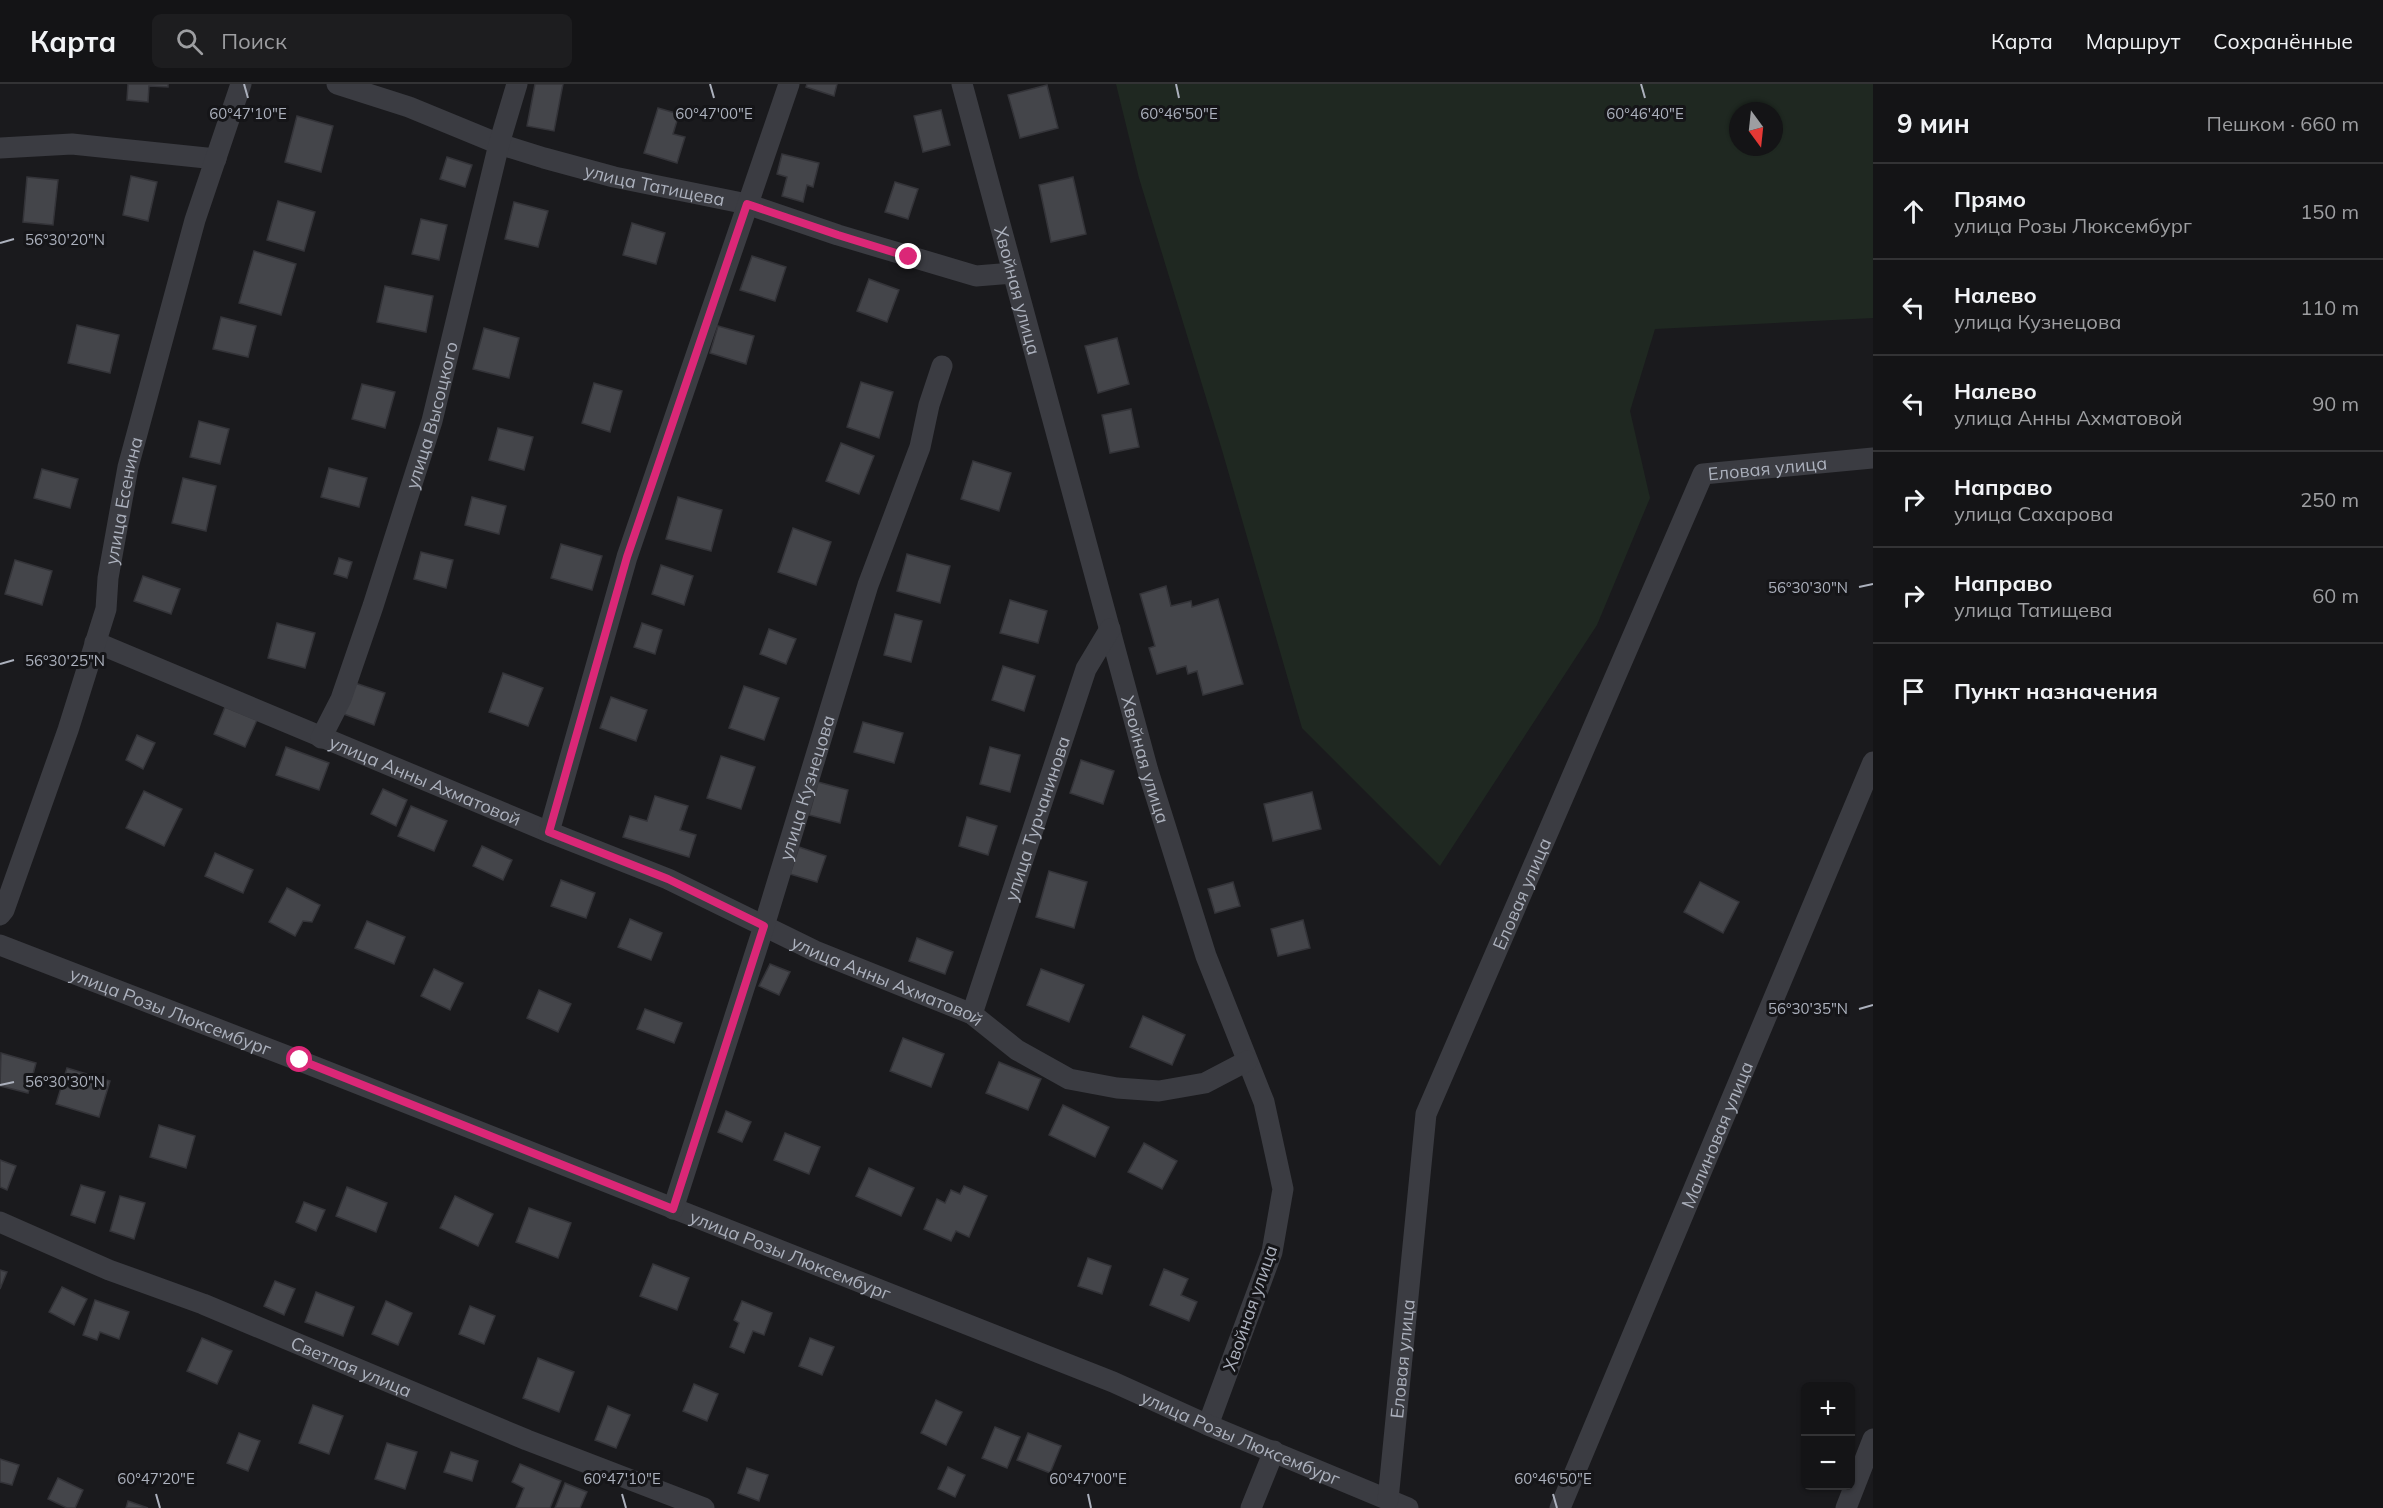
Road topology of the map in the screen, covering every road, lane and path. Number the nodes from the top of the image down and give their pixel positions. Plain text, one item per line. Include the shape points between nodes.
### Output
1 (241, 84) edge
2 (337, 84) edge
3 (518, 84) edge
4 (789, 84) edge
5 (962, 84) edge
6 (499, 144) junction
7 (0, 148) edge
8 (216, 159) junction
9 (747, 204) junction
10 (1014, 273) junction
11 (942, 366) dead end
12 (1873, 458) edge
13 (1110, 629) junction
14 (95, 642) junction
15 (321, 738) junction
16 (1873, 762) edge
17 (549, 832) junction
18 (0, 915) edge
19 (764, 926) junction
20 (0, 945) edge
21 (972, 1014) junction
22 (1247, 1061) junction
23 (673, 1209) junction
24 (0, 1222) edge
25 (1208, 1425) junction
26 (1873, 1439) edge
27 (1274, 1451) junction
28 (1388, 1500) junction
29 (704, 1508) edge
30 (1251, 1508) edge
31 (1408, 1508) edge
32 (1560, 1508) edge
33 (1846, 1508) edge

1 - 8 street, улица Есенина
2 - 6 street, улица Татищева via 410,107
3 - 6 street, улица Высоцкого
4 - 9 street
5 - 10 street, Хвойная улица
6 - 9 street, улица Татищева via 614,177
6 - 15 street, улица Высоцкого via 432,421 374,606 340,699
7 - 8 street via 72,144
8 - 14 street, улица Есенина via 195,220 128,467 106,609
9 - 10 street, улица Татищева via 976,276
9 - 17 street via 627,557
10 - 13 street, Хвойная улица
11 - 19 street, улица Кузнецова via 920,447 868,585
12 - 28 street, Еловая улица via 1703,474 1426,1114
13 - 21 street, улица Турчанинова via 1086,669
13 - 22 street, Хвойная улица via 1148,771 1206,956
14 - 15 street, улица Анны Ахматовой
14 - 18 street, улица Есенина via 64,741
15 - 17 street, улица Анны Ахматовой
16 - 32 street, Малиновая улица
17 - 19 street, улица Анны Ахматовой via 668,879
19 - 21 street, улица Анны Ахматовой via 815,951
19 - 23 street, улица Кузнецова
20 - 23 street, улица Розы Люксембург
21 - 22 street, улица Анны Ахматовой via 1017,1050 1069,1079 1117,1088 1159,1091 1205,1083
22 - 25 street, Хвойная улица via 1264,1102 1283,1189 1272,1252
23 - 25 street, улица Розы Люксембург via 1113,1382
24 - 29 street, Светлая улица via 486,1424
25 - 27 street, улица Розы Люксембург
26 - 33 street
27 - 28 street, улица Розы Люксембург
27 - 30 street
28 - 31 street, улица Розы Люксембург

